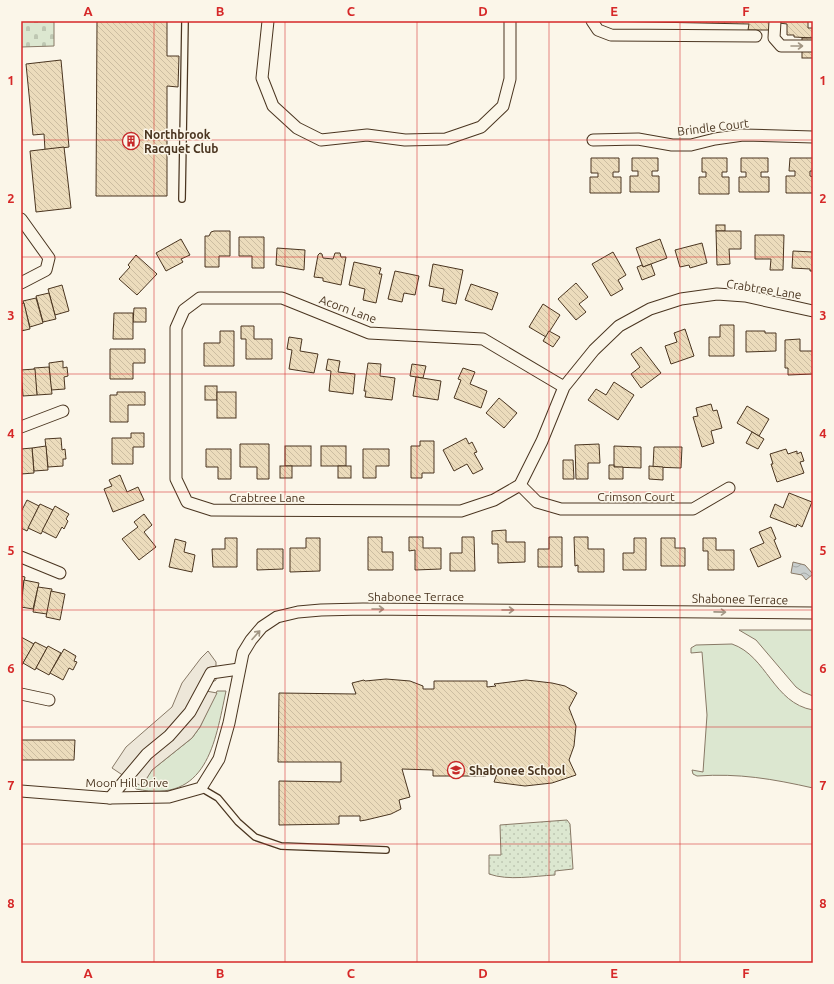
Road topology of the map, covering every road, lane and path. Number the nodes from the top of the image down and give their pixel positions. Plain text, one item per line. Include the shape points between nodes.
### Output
1 (186, 21) edge
2 (268, 21) edge
3 (510, 21) edge
4 (592, 21) edge
5 (775, 21) edge
6 (756, 36) dead end
7 (813, 46) edge
8 (813, 137) edge
9 (593, 140) dead end
10 (182, 198) dead end
11 (21, 219) edge
12 (21, 282) edge
13 (813, 311) edge
14 (176, 328) joint
15 (564, 387) junction
16 (63, 411) dead end
17 (21, 427) edge
18 (520, 486) junction
19 (729, 488) dead end
20 (21, 557) edge
21 (60, 573) dead end
22 (813, 613) edge
23 (239, 669) junction
24 (21, 694) edge
25 (49, 700) dead end
26 (201, 788) junction
27 (21, 790) edge
28 (110, 798) junction
29 (386, 850) dead end

1 - 10 lane
2 - 3 street via 262,78 273,106 297,128 321,140 368,135 406,140 446,139 481,127 503,106 510,79
4 - 6 street via 598,30 611,35
5 -> 7 street via 774,38 781,46
8 - 9 street, Brindle Court via 743,135 715,138 691,145 672,145 638,138
11 - 12 street via 49,258 46,270
13 - 15 street, Crabtree Lane via 745,296 717,294 675,301 650,309 619,326 594,350
14 - 15 street, Acorn Lane via 184,310 200,298 282,298 369,333 483,339
14 - 18 street, Crabtree Lane via 176,479 188,502 212,510 461,511 494,500
15 - 18 street, Crabtree Lane
16 - 17 street
18 - 19 street, Crimson Court via 537,502 562,509 693,509
20 - 21 street
23 -> 22 street, Shabonee Terrace via 243,653 262,627 277,617 298,612 363,609
23 - 26 street via 219,759
23 - 28 street via 210,673 190,712 169,736 147,754
24 - 25 street
26 - 28 street, Moon Hill Drive via 169,797
26 - 29 lane via 218,798 238,822 255,837 280,846
27 - 28 street, Moon Hill Drive

